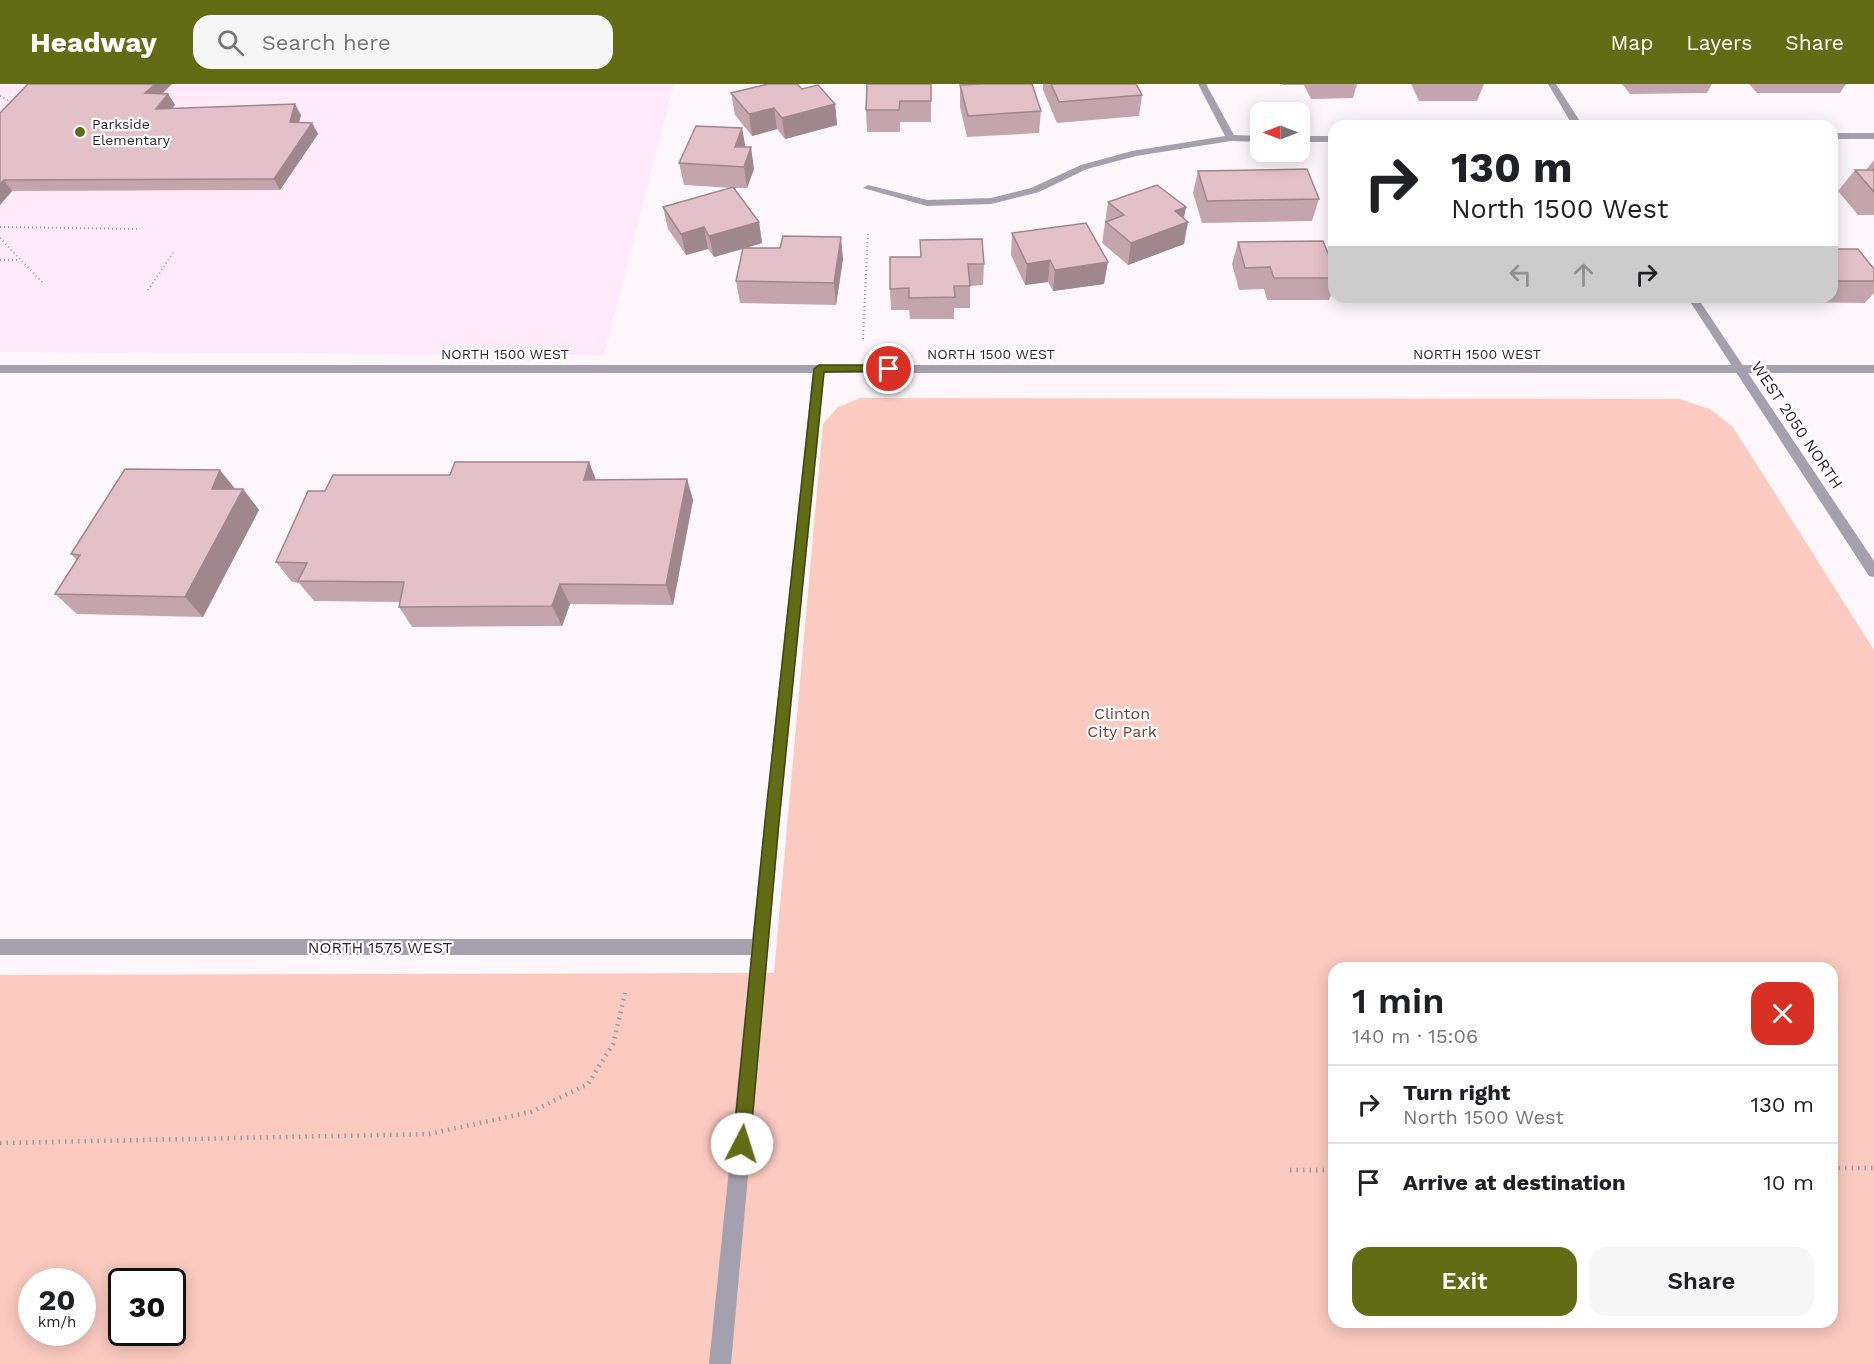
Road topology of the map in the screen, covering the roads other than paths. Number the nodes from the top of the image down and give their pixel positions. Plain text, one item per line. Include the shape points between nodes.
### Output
1 (1202, 84) edge
2 (1552, 84) edge
3 (1574, 120) edge
4 (1838, 136) edge
5 (1874, 136) edge
6 (1230, 138) junction
7 (1250, 139) edge
8 (1310, 139) edge
9 (1328, 139) edge
10 (868, 188) dead end
11 (1696, 303) edge
12 (0, 369) edge
13 (819, 369) junction
14 (1740, 369) junction
15 (1874, 369) edge
16 (1874, 572) edge
17 (0, 947) edge
18 (759, 948) junction
19 (720, 1364) edge

1 - 6 street
2 - 3 street
4 - 5 street
6 - 7 street
6 - 10 street via 1135,153 1084,166 1035,190 991,201 927,203
8 - 9 street
11 - 14 street, WEST 2050 NORTH
12 - 13 street, NORTH 1500 WEST
13 - 14 street, NORTH 1500 WEST
13 - 18 street
14 - 15 street, NORTH 1500 WEST
14 - 16 street, WEST 2050 NORTH
17 - 18 street, NORTH 1575 WEST
18 - 19 street

